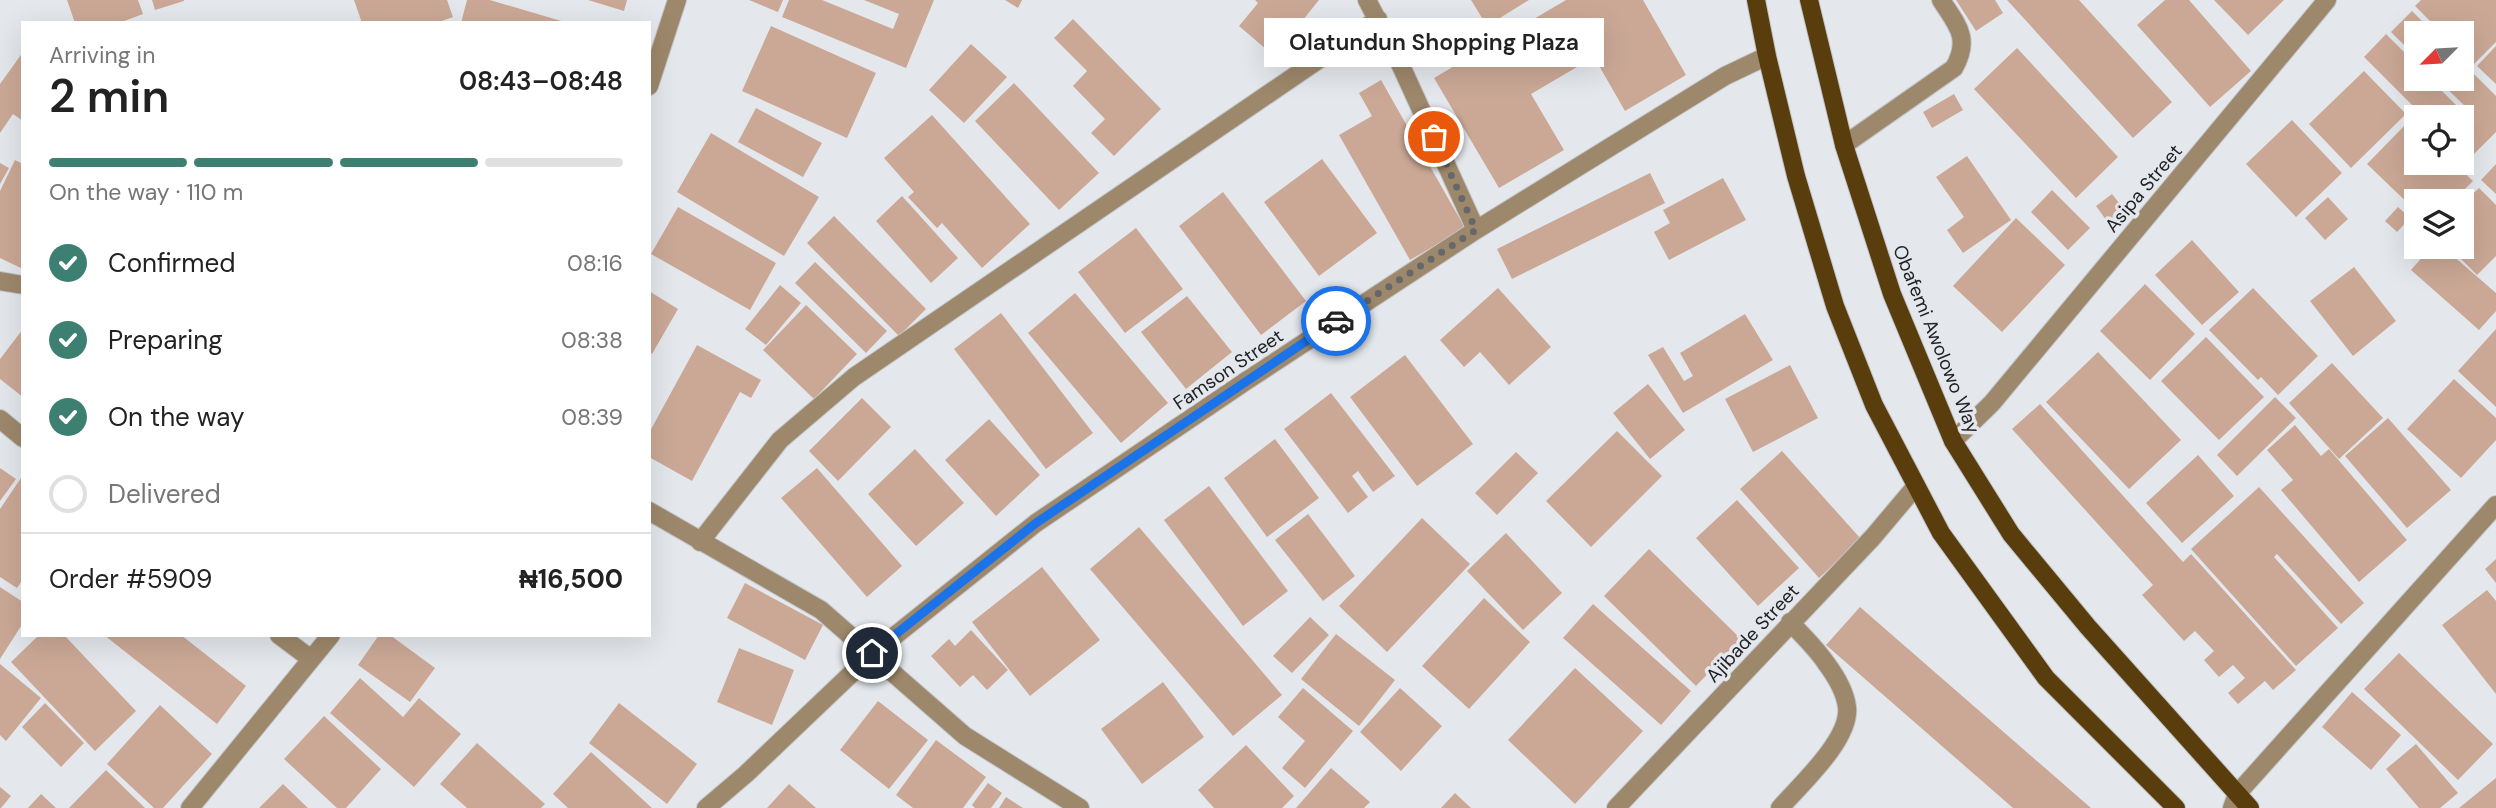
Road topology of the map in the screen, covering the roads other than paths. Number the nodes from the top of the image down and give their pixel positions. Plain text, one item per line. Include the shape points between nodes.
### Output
1 (677, 0) edge
2 (1367, 0) edge
3 (1756, 0) edge
4 (1809, 0) edge
5 (1941, 0) edge
6 (2324, 1) edge
7 (1378, 19) junction
8 (1766, 55) junction
9 (651, 80) edge
10 (1844, 145) junction
11 (1476, 230) junction
12 (0, 281) edge
13 (21, 285) edge
14 (0, 419) edge
15 (21, 436) edge
16 (1953, 441) junction
17 (1916, 486) junction
18 (2496, 505) edge
19 (651, 512) edge
20 (699, 542) junction
21 (1790, 622) junction
22 (282, 637) edge
23 (329, 637) edge
24 (872, 653) junction
25 (311, 659) junction
26 (2234, 801) edge
27 (190, 808) edge
28 (706, 808) edge
29 (1080, 808) edge
30 (1616, 808) edge
31 (1780, 808) edge
32 (2176, 808) edge
33 (2250, 808) edge

1 - 9 street
2 - 7 street
3 - 8 main road
4 - 10 main road, Obafemi Awolowo Way
5 - 10 street via 1962,31 1962,54 1954,68
6 - 16 street, Asipa Street via 1992,403
7 - 11 street
7 - 20 street via 854,377 780,440
8 - 11 street, Famson Street
8 - 17 main road via 1835,306 1874,405
10 - 16 main road, Obafemi Awolowo Way via 1892,294
11 - 24 street, Famson Street via 1036,523
12 - 13 street
14 - 15 street
16 - 26 main road, Obafemi Awolowo Way via 2011,534
17 - 21 street, Ajibade Street
17 - 32 main road via 1941,533 2046,678
18 - 26 street
19 - 20 street
20 - 24 street via 821,610
21 - 30 street, Ajibade Street
21 - 31 street via 1840,684 1847,708 1838,740
22 - 25 street
23 - 25 street
24 - 28 street, Famson Street
24 - 29 street via 965,736
25 - 27 street
26 - 33 main road, Obafemi Awolowo Way

